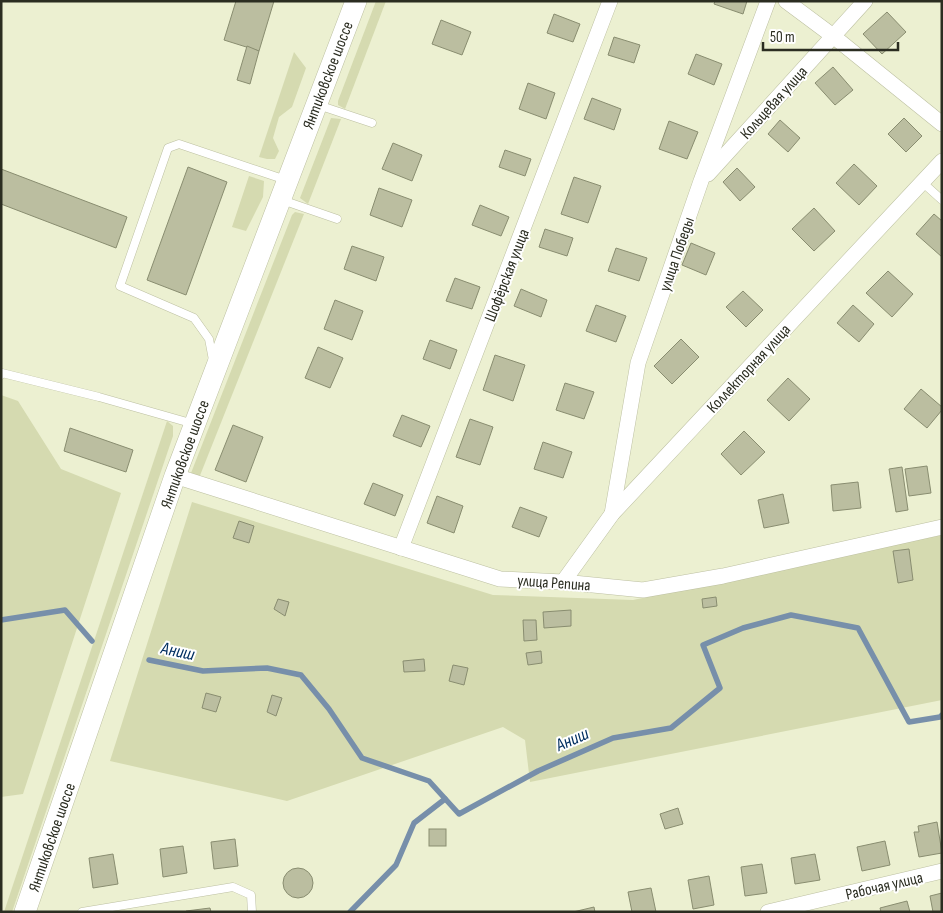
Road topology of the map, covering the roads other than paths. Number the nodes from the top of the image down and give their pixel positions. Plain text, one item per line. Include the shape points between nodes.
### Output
1 (356, 1) edge
2 (610, 1) edge
3 (768, 1) edge
4 (786, 1) edge
5 (866, 1) edge
6 (833, 36) junction
7 (316, 105) junction
8 (372, 123) dead end
9 (942, 124) edge
10 (942, 161) edge
11 (702, 180) junction
12 (922, 182) junction
13 (284, 190) junction
14 (942, 200) edge
15 (337, 218) dead end
16 (215, 371) junction
17 (1, 375) edge
18 (195, 425) junction
19 (175, 476) junction
20 (612, 514) junction
21 (942, 527) edge
22 (401, 548) junction
23 (563, 582) junction
24 (942, 871) edge
25 (25, 912) edge
26 (82, 912) edge
27 (252, 912) edge
28 (768, 912) edge

1 - 7 main road, Янтиковское шоссе
2 - 22 street, Шофёрская улица
3 - 11 street, улица Победы
4 - 6 street
5 - 6 street, Кольцевая улица
6 - 9 street
6 - 11 street, Кольцевая улица
7 - 8 lane
7 - 13 main road, Янтиковское шоссе
10 - 12 street, Коллекторная улица
11 - 20 street, улица Победы via 638,363
12 - 14 lane
12 - 20 street, Коллекторная улица
13 - 15 lane
13 - 16 main road, Янтиковское шоссе
13 - 16 lane via 179,144 168,148 120,286 194,318 209,339
16 - 18 main road, Янтиковское шоссе
17 - 18 lane via 99,397
18 - 19 main road, Янтиковское шоссе
19 - 22 street, улица Репина
19 - 25 main road, Янтиковское шоссе
20 - 23 street, Коллекторная улица
21 - 23 street, улица Репина via 723,576 643,590
22 - 23 street, улица Репина via 500,578
24 - 28 street, Рабочая улица
26 - 27 lane via 233,887 251,895

